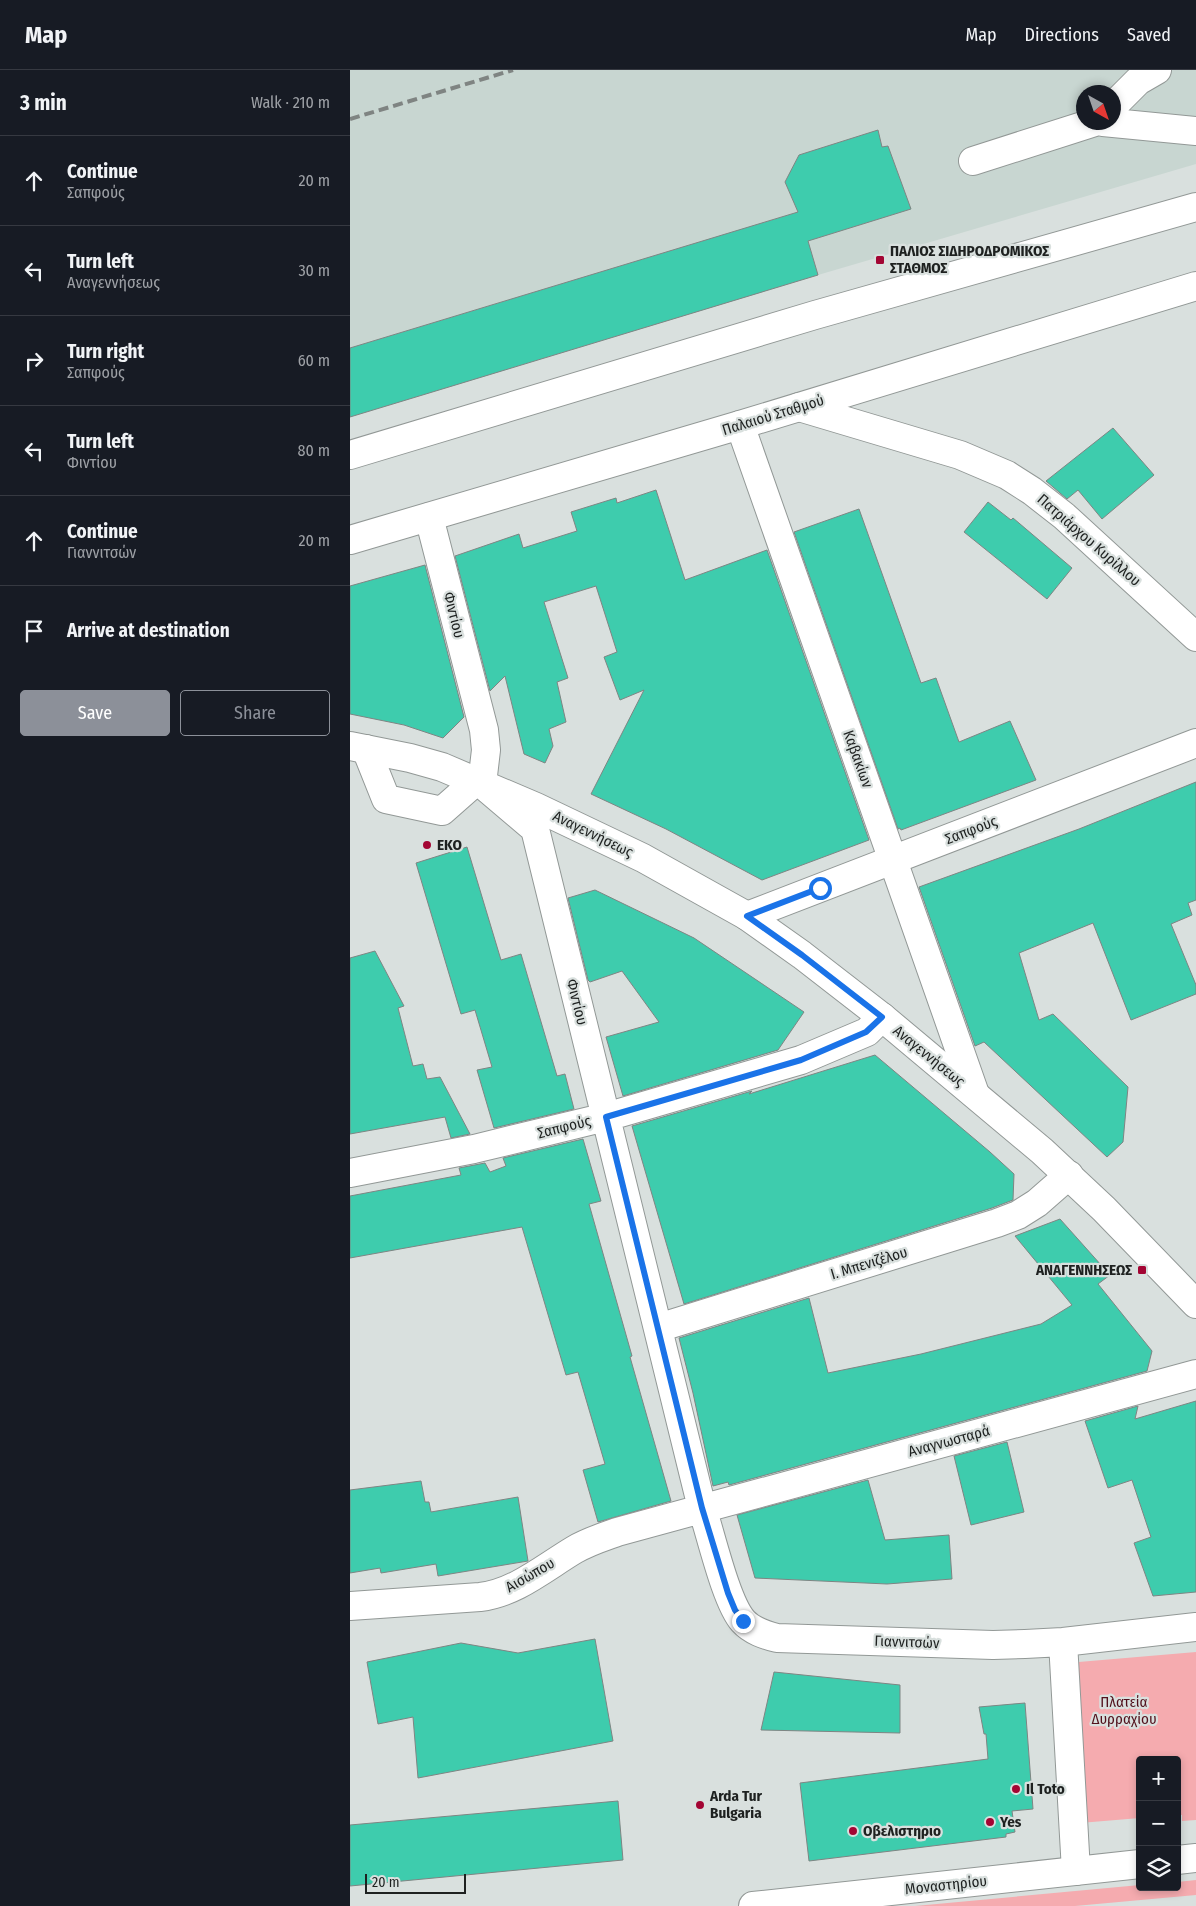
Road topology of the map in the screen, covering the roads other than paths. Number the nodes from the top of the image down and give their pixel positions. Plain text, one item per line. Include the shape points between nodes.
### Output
1 (1157, 70) edge
2 (1121, 98) edge
3 (1121, 124) edge
4 (1076, 128) edge
5 (1196, 131) edge
6 (973, 161) dead end
7 (1196, 207) edge
8 (1196, 286) edge
9 (799, 407) junction
10 (740, 425) junction
11 (350, 455) edge
12 (429, 517) junction
13 (350, 540) edge
14 (1196, 637) edge
15 (1196, 743) edge
16 (358, 747) edge
17 (479, 782) junction
18 (894, 860) junction
19 (747, 916) junction
20 (882, 1017) junction
21 (975, 1094) junction
22 (606, 1117) junction
23 (350, 1173) edge
24 (1069, 1175) junction
25 (1196, 1304) edge
26 (658, 1328) junction
27 (1196, 1374) edge
28 (702, 1508) junction
29 (350, 1606) edge
30 (1196, 1627) edge
31 (1063, 1642) junction
32 (1196, 1858) edge
33 (1181, 1860) edge
34 (1136, 1864) edge
35 (1076, 1871) junction
36 (753, 1906) edge

1 - 2 main road via 1138,81
3 - 5 main road
4 - 6 main road
7 - 11 main road via 815,315
8 - 9 main road, Παλαιού Σταθμού
9 - 10 main road, Παλαιού Σταθμού
9 - 14 main road, Πατριάρχου Κυρίλλου via 960,455 1007,475 1064,516
10 - 12 main road, Παλαιού Σταθμού
10 - 18 main road, Καβακίων
12 - 13 main road, Παλαιού Σταθμού
12 - 17 main road, Φιντίου via 484,730 486,750
15 - 18 main road, Σαπφούς
16 - 17 main road, Αναγεννήσεως via 442,768
16 - 17 main road via 386,799 442,811
17 - 19 main road, Αναγεννήσεως via 595,834
17 - 22 main road, Φιντίου via 535,829
18 - 19 main road, Σαπφούς
18 - 21 main road, Καβακίων
19 - 20 main road, Αναγεννήσεως
20 - 21 main road, Αναγεννήσεως
20 - 22 main road, Σαπφούς via 866,1032 801,1060
21 - 24 main road, Αναγεννήσεως
22 - 23 main road, Σαπφούς via 474,1149
22 - 26 main road, Φιντίου
24 - 25 main road, Αναγεννήσεως
24 - 26 main road, Ι. Μπενιζέλου via 1028,1209 997,1223
26 - 28 main road, Φιντίου
27 - 28 main road, Αναγνωσταρά
28 - 29 main road, Αισώπου via 597,1539 497,1594
28 - 31 main road, Γιαννιτσών via 735,1610 754,1630 766,1635 777,1638 994,1645
30 - 31 main road, Γιαννιτσών
31 - 35 main road
32 - 33 main road
34 - 35 main road, Μοναστηρίου
35 - 36 main road, Μοναστηρίου

